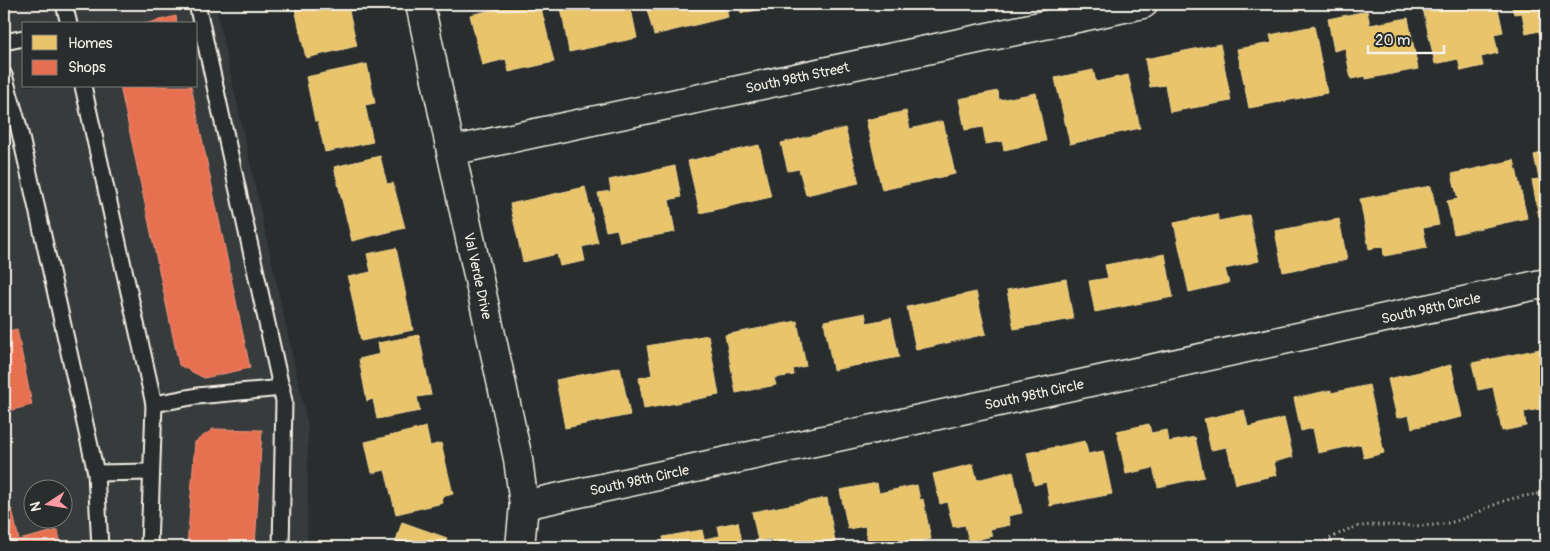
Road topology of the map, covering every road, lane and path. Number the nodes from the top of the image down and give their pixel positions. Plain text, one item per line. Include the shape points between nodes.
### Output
1 (64, 4) edge
2 (197, 4) edge
3 (420, 4) edge
4 (1142, 4) edge
5 (68, 22) edge
6 (22, 38) edge
7 (4, 42) edge
8 (4, 75) edge
9 (83, 88) edge
10 (450, 151) junction
11 (1546, 283) edge
12 (282, 388) junction
13 (154, 404) junction
14 (152, 472) junction
15 (96, 473) junction
16 (1546, 494) edge
17 (524, 505) junction
18 (100, 547) edge
19 (149, 547) edge
20 (281, 547) edge
21 (520, 547) edge
22 (1312, 547) edge

1 - 5 lane
2 - 12 lane
3 - 10 street, Val Verde Drive
4 - 10 street, South 98th Street
6 - 7 lane
8 - 15 lane via 18,124
9 - 13 lane
10 - 17 street, Val Verde Drive via 518,459
11 - 17 street, South 98th Circle
12 - 13 lane via 197,396
12 - 20 lane
13 - 14 lane
14 - 15 lane
14 - 19 lane
15 - 18 lane
16 - 22 path via 1503,502 1447,523 1358,526
17 - 21 street, Val Verde Drive

